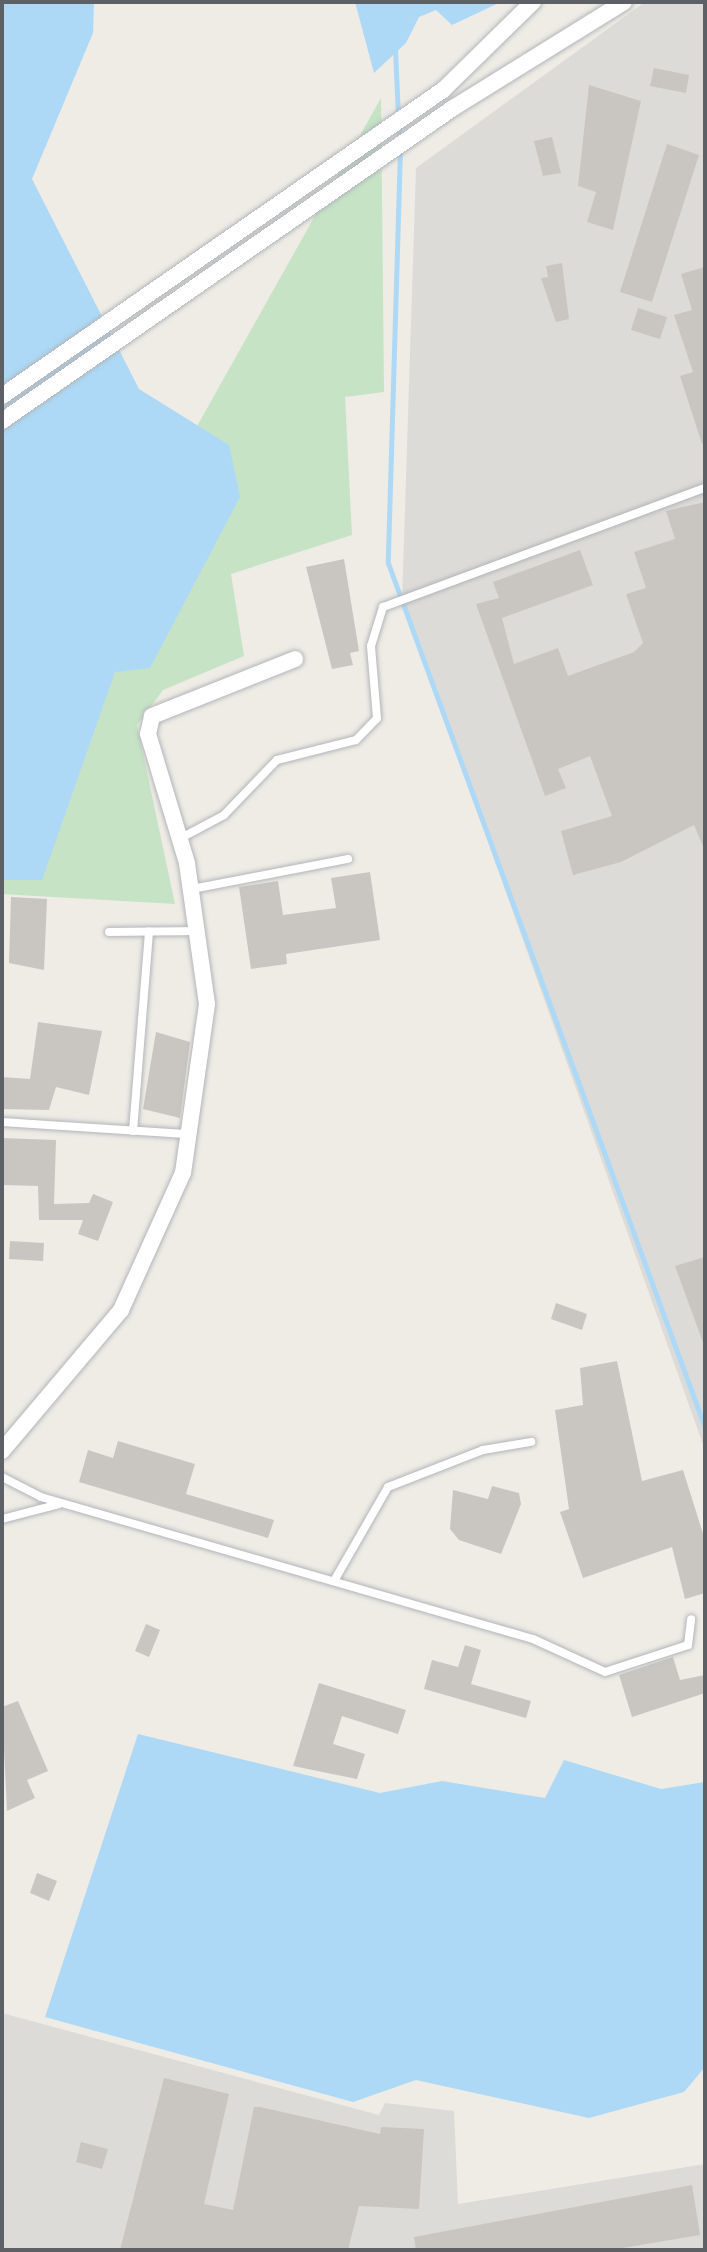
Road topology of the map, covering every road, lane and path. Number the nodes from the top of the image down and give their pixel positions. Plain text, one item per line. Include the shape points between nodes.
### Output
1 (533, 2) edge
2 (624, 2) edge
3 (2, 396) edge
4 (2, 421) edge
5 (705, 488) edge
6 (295, 659) dead end
7 (181, 838) junction
8 (348, 859) dead end
9 (192, 889) junction
10 (199, 931) junction
11 (109, 932) dead end
12 (149, 932) junction
13 (2, 1122) edge
14 (133, 1131) junction
15 (190, 1134) junction
16 (531, 1442) dead end
17 (2, 1451) edge
18 (2, 1477) edge
19 (61, 1503) junction
20 (2, 1519) edge
21 (334, 1581) junction
22 (691, 1619) dead end

1 - 3 street via 443,90
2 - 4 street via 453,108
5 - 7 lane via 383,607 371,646 377,718 356,740 277,760 224,815
6 - 7 street via 152,716 148,734
7 - 9 street
8 - 9 lane
9 - 10 street
10 - 12 lane
10 - 15 street via 207,1004
11 - 12 lane
12 - 14 lane
13 - 14 lane
14 - 15 lane
15 - 17 street via 157,1239 121,1310
16 - 21 lane via 483,1450 388,1487
18 - 19 lane
19 - 20 lane
19 - 21 lane
21 - 22 lane via 533,1639 605,1672 688,1645

